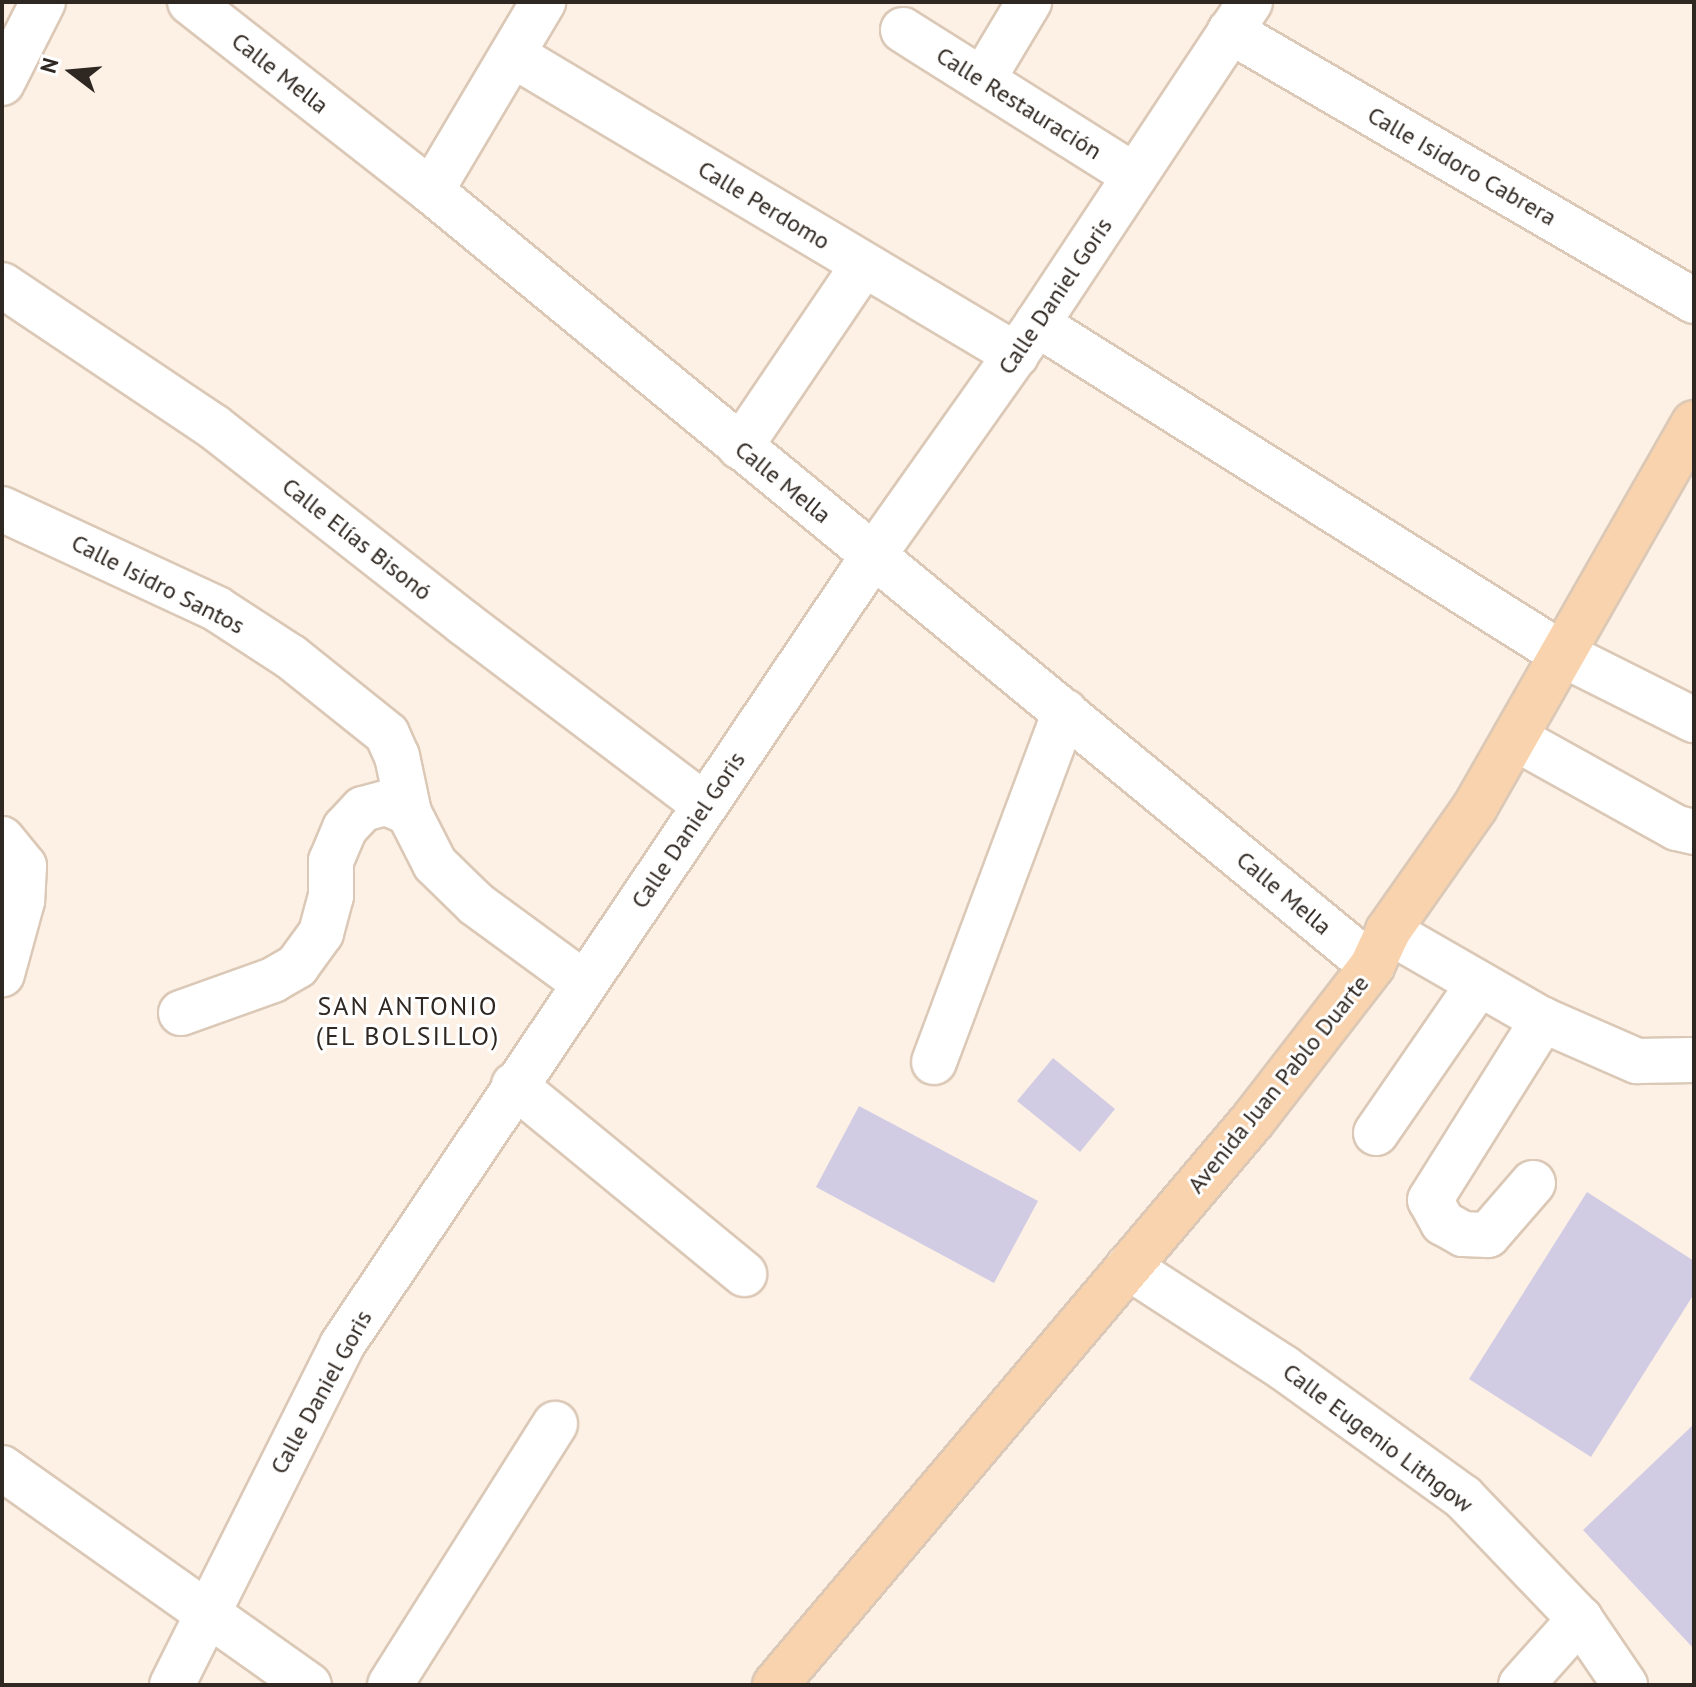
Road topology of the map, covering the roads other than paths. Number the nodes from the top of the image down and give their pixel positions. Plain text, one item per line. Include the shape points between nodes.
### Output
1 (43, 2) edge
2 (190, 2) edge
3 (543, 2) edge
4 (1029, 2) edge
5 (1240, 16) edge
6 (903, 30) dead end
7 (513, 55) junction
8 (983, 79) junction
9 (2, 83) edge
10 (1135, 176) junction
11 (431, 191) junction
12 (863, 265) junction
13 (2, 285) edge
14 (1694, 301) edge
15 (1026, 339) junction
16 (740, 447) junction
17 (1688, 448) edge
18 (2, 509) edge
19 (873, 556) junction
20 (1562, 654) junction
21 (1065, 712) junction
22 (1694, 720) edge
23 (1515, 738) junction
24 (705, 805) junction
25 (409, 813) junction
26 (1694, 832) edge
27 (13, 853) edge
28 (1380, 948) junction
29 (2, 974) edge
30 (584, 983) junction
31 (1478, 985) junction
32 (181, 1013) dead end
33 (1543, 1020) junction
34 (1694, 1060) edge
35 (934, 1062) dead end
36 (514, 1085) junction
37 (1376, 1133) dead end
38 (1533, 1183) dead end
39 (1128, 1267) junction
40 (744, 1274) dead end
41 (555, 1424) dead end
42 (2, 1468) edge
43 (207, 1610) junction
44 (1580, 1619) junction
45 (172, 1685) edge
46 (309, 1685) edge
47 (390, 1685) edge
48 (775, 1685) edge
49 (1521, 1685) edge
50 (1625, 1685) edge

1 - 9 street
2 - 11 street, Calle Mella
3 - 7 street
4 - 8 street
5 - 10 street, Calle Daniel Goris
5 - 14 street, Calle Isidoro Cabrera
6 - 8 street, Calle Restauración
7 - 11 street
7 - 12 street, Calle Perdomo
8 - 10 street, Calle Restauración
10 - 15 street, Calle Daniel Goris
11 - 16 street, Calle Mella
12 - 15 street, Calle Perdomo
12 - 16 street
13 - 24 street, Calle Elías Bisonó via 214,427
15 - 19 street, Calle Daniel Goris
15 - 20 street, Calle Perdomo
16 - 19 street, Calle Mella
17 - 20 main road, Avenida Juan Pablo Duarte
18 - 25 street, Calle Isidro Santos via 217,609 291,657 387,734
19 - 21 street, Calle Mella
19 - 24 street, Calle Daniel Goris
20 - 22 street, Calle Perdomo
20 - 23 main road, Avenida Juan Pablo Duarte
21 - 28 street, Calle Mella
21 - 35 street
23 - 26 street via 1677,828
23 - 28 main road, Avenida Juan Pablo Duarte
24 - 30 street, Calle Daniel Goris
25 - 30 street, Calle Isidro Santos via 435,864 476,904
25 - 32 street via 386,803 363,809 345,828 331,861 331,896 321,933 297,966
27 - 29 street via 22,901
28 - 31 street, Calle Mella
28 - 39 main road, Avenida Juan Pablo Duarte via 1314,1044
30 - 36 street, Calle Daniel Goris
31 - 33 street, Calle Mella
31 - 37 street
33 - 34 street, Calle Mella via 1637,1061
33 - 38 street via 1430,1200 1443,1223 1463,1234 1488,1235
36 - 40 street
36 - 43 street, Calle Daniel Goris via 342,1345
39 - 44 street, Calle Eugenio Lithgow via 1284,1368 1463,1497
39 - 48 main road, Avenida Juan Pablo Duarte
41 - 47 street
42 - 43 street
43 - 45 street, Calle Daniel Goris
43 - 46 street
44 - 49 street
44 - 50 street, Calle Eugenio Lithgow

